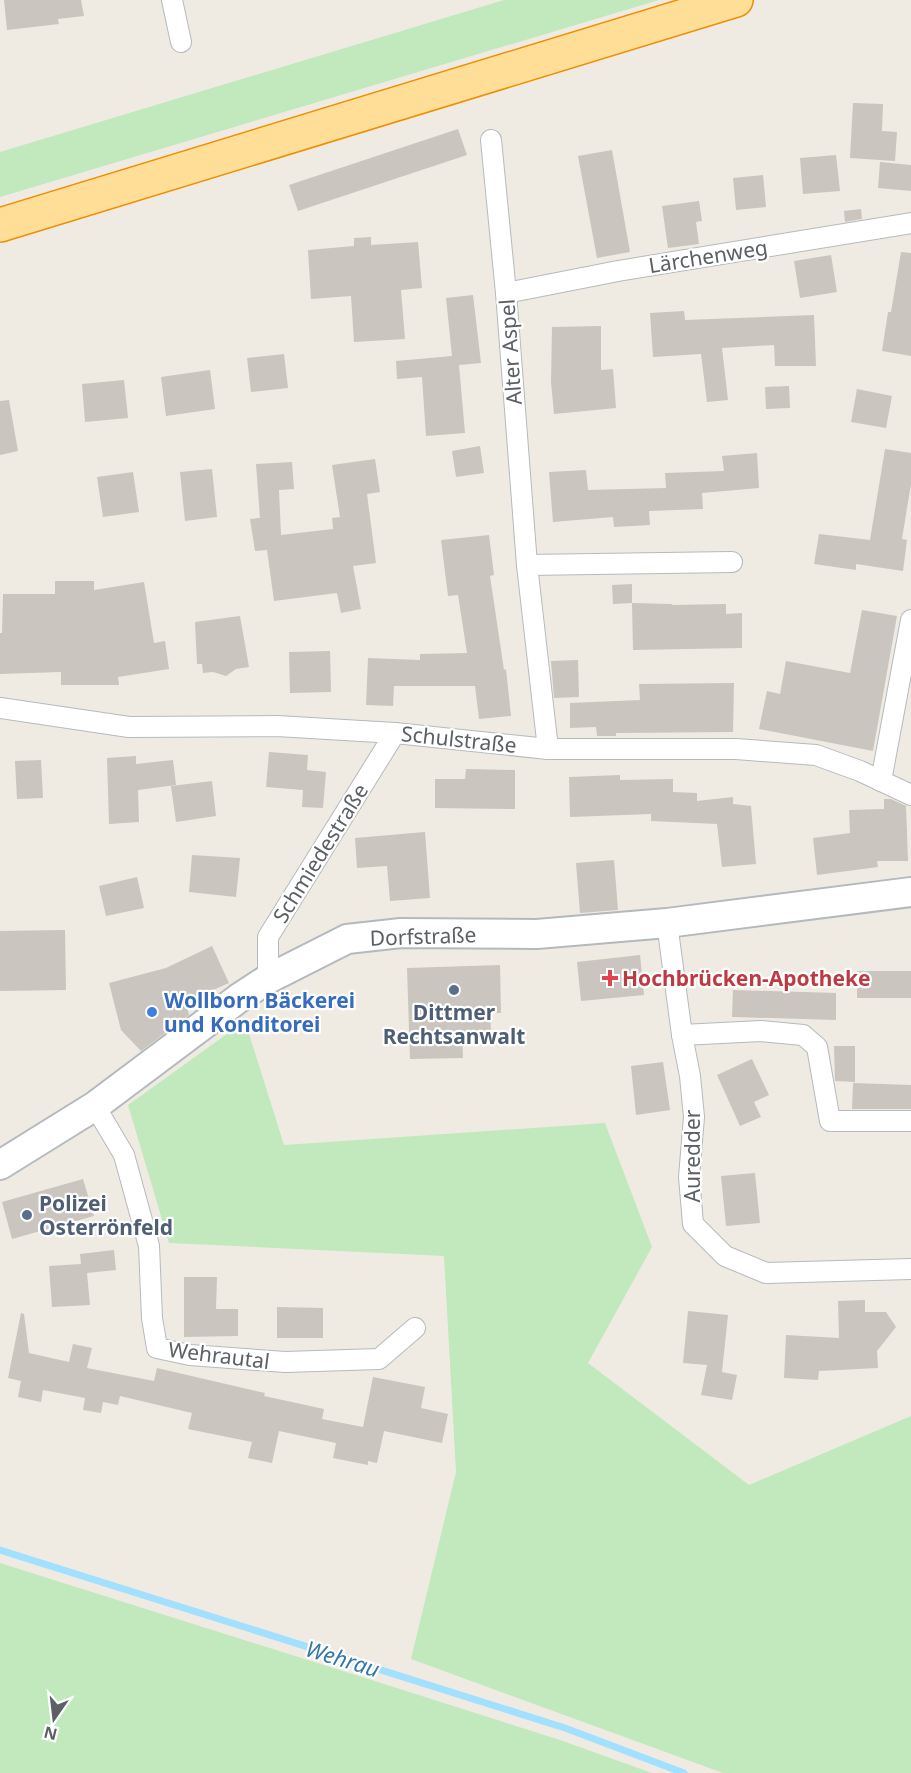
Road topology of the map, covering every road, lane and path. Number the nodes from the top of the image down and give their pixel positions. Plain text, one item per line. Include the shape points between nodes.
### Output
1 (172, 0) edge
2 (736, 0) edge
3 (181, 42) dead end
4 (491, 140) dead end
5 (911, 224) edge
6 (0, 225) edge
7 (506, 293) junction
8 (732, 562) dead end
9 (527, 565) junction
10 (911, 620) edge
11 (0, 708) edge
12 (395, 733) junction
13 (548, 749) junction
14 (881, 781) junction
15 (911, 795) edge
16 (911, 892) edge
17 (667, 922) junction
18 (268, 980) junction
19 (682, 1035) junction
20 (95, 1106) junction
21 (911, 1121) edge
22 (0, 1165) edge
23 (911, 1269) edge
24 (415, 1328) dead end

1 - 3 street
2 - 6 highway
4 - 7 street, Alter Aspel
5 - 7 street, Lärchenweg
7 - 9 street, Alter Aspel
8 - 9 street
9 - 13 street, Alter Aspel
10 - 14 street
11 - 12 street, Schulstraße via 129,727 277,726
12 - 13 street, Schulstraße
12 - 18 street, Schmiedestraße via 268,937
13 - 14 street, Schulstraße via 736,749 816,755
14 - 15 street, Schulstraße
16 - 17 main road, Dorfstraße
17 - 18 main road, Dorfstraße via 537,934 401,933 347,939
17 - 19 street, Auredder
18 - 20 main road, Dorfstraße
19 - 21 street via 761,1031 802,1035 817,1047 830,1121
19 - 23 street, Auredder via 694,1117 688,1177 693,1224 726,1256 766,1273
20 - 22 main road, Dorfstraße
20 - 24 street, Wehrautal via 124,1155 144,1227 157,1348 190,1355 285,1362 379,1359

